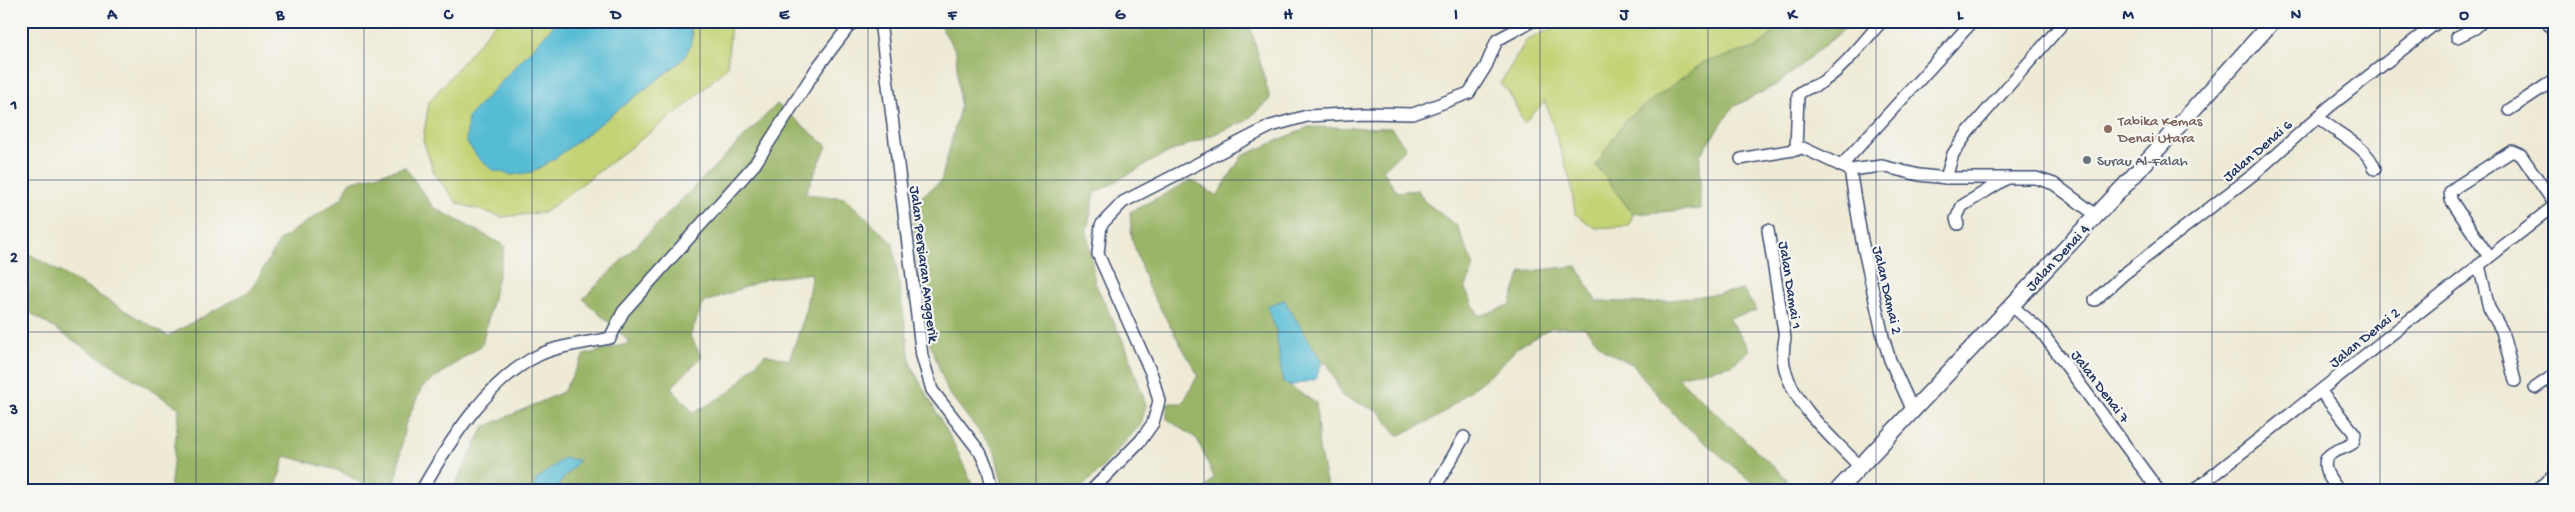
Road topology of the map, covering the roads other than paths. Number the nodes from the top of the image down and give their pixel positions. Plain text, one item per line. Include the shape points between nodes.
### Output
1 (853, 21) edge
2 (880, 21) edge
3 (1532, 21) edge
4 (1882, 21) edge
5 (1973, 21) edge
6 (2065, 21) edge
7 (2439, 21) edge
8 (2483, 21) edge
9 (2546, 21) edge
10 (2270, 22) edge
11 (2554, 32) edge
12 (2457, 37) dead end
13 (2554, 80) edge
14 (2509, 110) dead end
15 (2318, 117) junction
16 (1796, 150) junction
17 (1741, 159) dead end
18 (1846, 168) junction
19 (2375, 169) dead end
20 (2008, 177) junction
21 (1946, 178) junction
22 (2554, 204) edge
23 (2096, 215) junction
24 (1958, 224) dead end
25 (1768, 230) dead end
26 (2489, 257) junction
27 (2479, 265) junction
28 (2094, 300) dead end
29 (2012, 306) junction
30 (2554, 375) edge
31 (2515, 381) dead end
32 (2535, 388) dead end
33 (2321, 392) junction
34 (1913, 411) junction
35 (1464, 436) dead end
36 (1860, 467) junction
37 (2554, 478) edge
38 (424, 491) edge
39 (993, 491) edge
40 (1091, 491) edge
41 (1433, 491) edge
42 (1838, 491) edge
43 (2159, 491) edge
44 (2192, 491) edge
45 (2339, 491) edge
46 (2538, 491) edge

1 - 38 street via 817,68 755,164 623,312 610,338 540,355 512,372 451,440
2 - 39 street, Jalan Persiaran Anggerik via 922,356 932,390 980,452
3 - 40 street via 1497,40 1469,93 1413,114 1307,116 1271,126 1123,202 1101,225 1098,254 1152,375 1159,402 1153,423 1142,440
4 - 16 street via 1822,83 1798,95
5 - 18 street
6 - 21 street via 1955,151
7 - 15 street, Jalan Denai 6
8 - 12 street
9 - 11 street
10 - 23 street, Jalan Denai 4
13 - 14 street
15 - 19 street via 2364,150
15 - 28 street, Jalan Denai 6 via 2254,174
16 - 17 street
16 - 18 street via 1810,149
18 - 21 street via 1882,166
18 - 34 street, Jalan Damai 2 via 1883,337
20 - 21 street
20 - 23 street via 2036,178 2054,184
20 - 24 street via 1962,206 1956,219
22 - 26 street, Jalan Denai 2
22 - 26 street via 2521,156 2512,151 2456,187 2450,192 2450,200
23 - 29 street, Jalan Denai 4
25 - 36 street, Jalan Damai 1 via 1785,338 1785,369 1804,406
26 - 27 street, Jalan Denai 2
27 - 31 street via 2489,308 2502,331
27 - 33 street, Jalan Denai 2
29 - 34 street, Jalan Denai 4
29 - 43 street, Jalan Denai 7 via 2040,330
30 - 32 street
33 - 44 street, Jalan Denai 2
33 - 45 street via 2355,434 2353,443 2331,454 2325,462 2326,473
34 - 36 street, Jalan Denai 4
35 - 41 street
36 - 42 street, Jalan Denai 4
37 - 46 street

